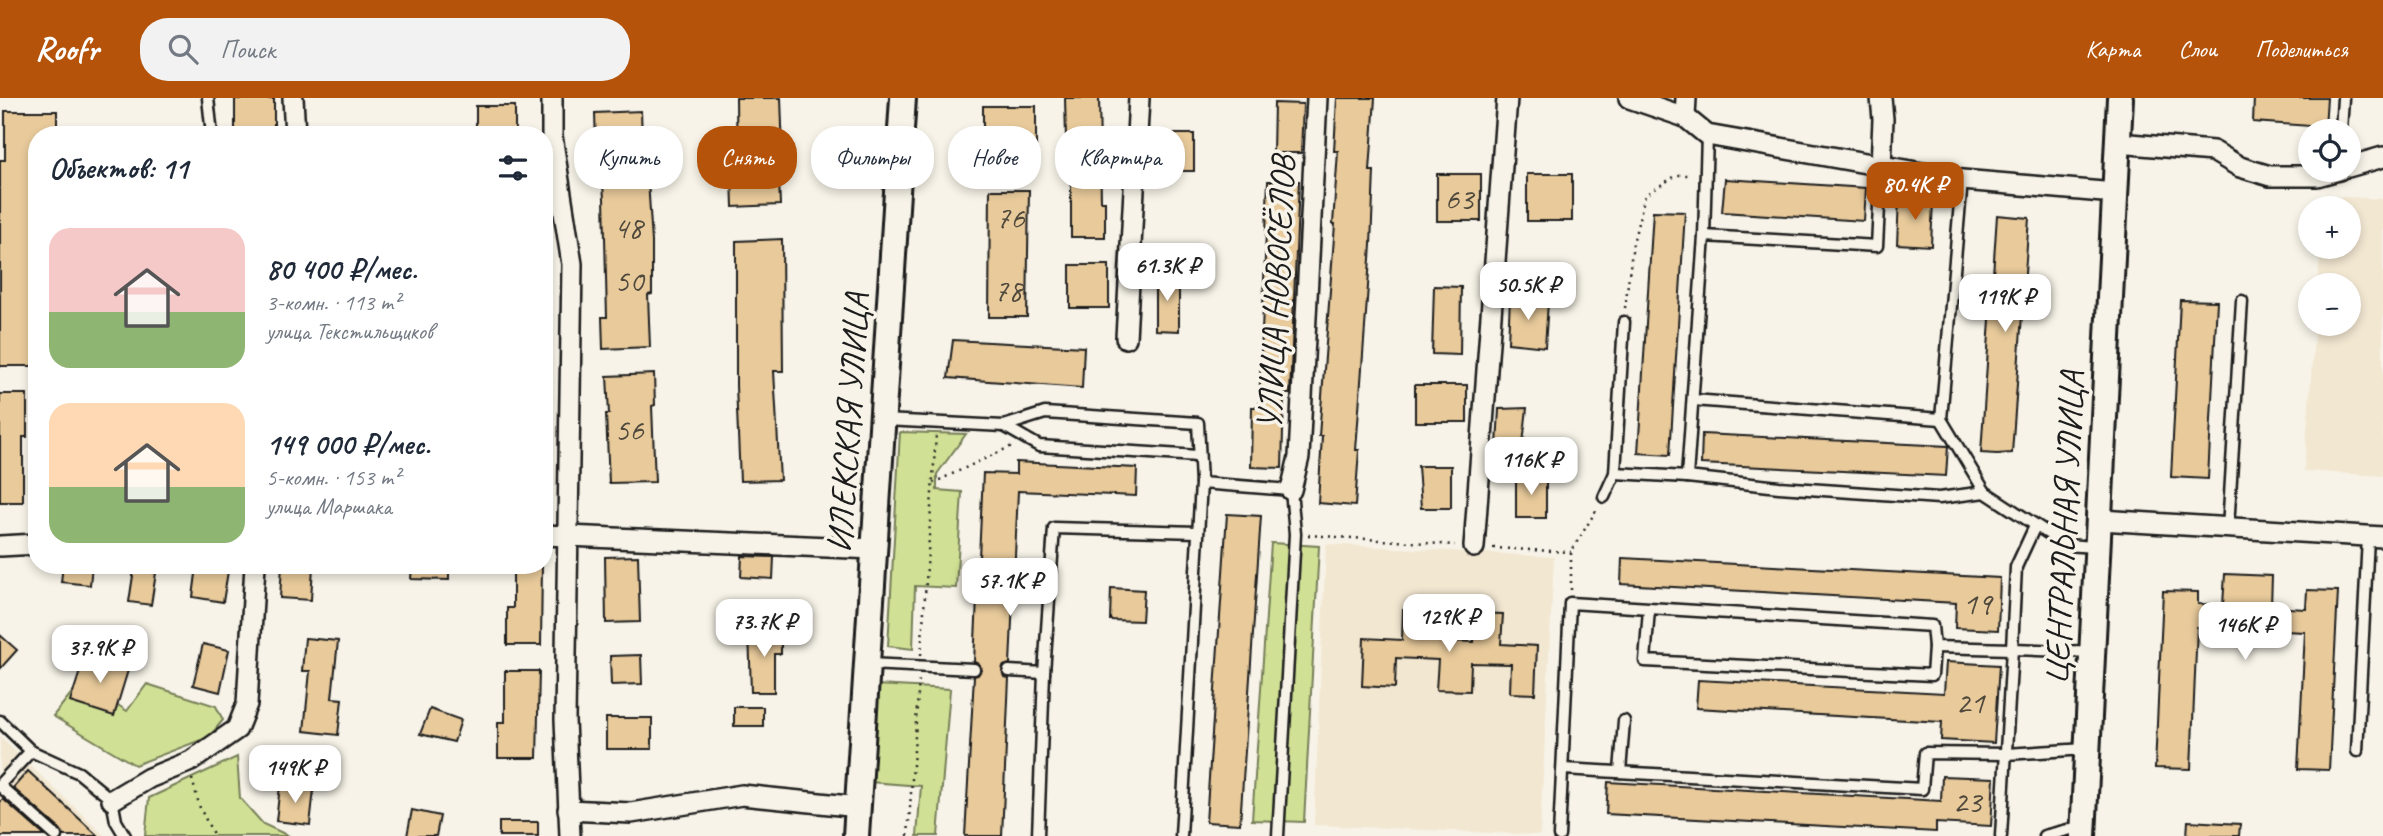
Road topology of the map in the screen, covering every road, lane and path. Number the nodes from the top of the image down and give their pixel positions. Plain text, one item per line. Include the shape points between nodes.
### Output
1 (208, 98) edge
2 (293, 98) edge
3 (552, 98) edge
4 (903, 98) edge
5 (1139, 98) edge
6 (1317, 98) edge
7 (1507, 98) edge
8 (1629, 98) edge
9 (1881, 98) edge
10 (2120, 98) edge
11 (2343, 98) edge
12 (1686, 107) edge
13 (2342, 119) edge
14 (211, 126) edge
15 (295, 126) edge
16 (552, 126) edge
17 (1707, 135) junction
18 (553, 142) edge
19 (2118, 144) junction
20 (2383, 157) edge
21 (2361, 163) edge
22 (1881, 167) junction
23 (1706, 175) junction
24 (2298, 176) edge
25 (1962, 180) junction
26 (2115, 193) junction
27 (1704, 236) junction
28 (2242, 301) dead end
29 (1623, 323) joint
30 (1126, 338) dead end
31 (1692, 400) junction
32 (1941, 419) junction
33 (884, 420) junction
34 (936, 423) junction
35 (1004, 426) junction
36 (1029, 440) junction
37 (1198, 456) junction
38 (1615, 473) junction
39 (1687, 477) junction
40 (933, 483) junction
41 (1201, 483) junction
42 (1291, 491) junction
43 (1985, 492) junction
44 (1604, 497) joint
45 (2100, 520) junction
46 (2035, 526) junction
47 (2228, 528) junction
48 (1197, 532) junction
49 (1294, 534) junction
50 (553, 535) edge
51 (567, 535) junction
52 (2375, 538) edge
53 (28, 544) edge
54 (0, 546) edge
55 (1474, 547) junction
56 (2099, 547) junction
57 (875, 548) junction
58 (1572, 552) junction
59 (254, 574) edge
60 (1570, 603) junction
61 (1649, 609) junction
62 (1934, 647) junction
63 (2012, 649) junction
64 (2093, 652) junction
65 (868, 663) junction
66 (920, 666) junction
67 (974, 669) dead end
68 (1009, 671) dead end
69 (1044, 673) junction
70 (0, 721) edge
71 (1624, 721) dead end
72 (2088, 749) junction
73 (31, 751) junction
74 (2357, 751) dead end
75 (2006, 754) junction
76 (191, 761) junction
77 (1563, 769) junction
78 (1620, 772) junction
79 (0, 785) edge
80 (112, 800) junction
81 (859, 807) junction
82 (568, 810) junction
83 (2084, 831) edge
84 (56, 836) edge
85 (125, 836) edge
86 (214, 836) edge
87 (570, 836) edge
88 (856, 836) edge
89 (908, 836) edge
90 (1038, 836) edge
91 (1181, 836) edge
92 (1278, 836) edge
93 (1559, 836) edge
94 (2001, 836) edge
95 (2044, 836) edge

1 - 14 lane
2 - 15 street
3 - 16 street
4 - 33 street, ИЛЕКСКАЯ УЛИЦА
5 - 30 street
6 - 42 street, УЛИЦА НОВОСЁЛОВ via 1299,457
7 - 55 street
8 - 12 street
9 - 22 street
10 - 19 street, ЦЕНТРАЛЬНАЯ УЛИЦА
11 - 13 lane
12 - 17 street
17 - 22 street
17 - 23 lane
18 - 51 street via 572,264
19 - 24 street via 2213,151 2240,167 2270,176
19 - 26 street, ЦЕНТРАЛЬНАЯ УЛИЦА
20 - 21 street
22 - 25 street
22 - 27 lane via 1877,246
23 - 27 lane
23 - 29 path via 1677,175 1645,195 1633,243
25 - 26 street
25 - 32 lane
26 - 45 street, ЦЕНТРАЛЬНАЯ УЛИЦА
27 - 31 lane
28 - 47 lane
29 - 38 lane
31 - 32 lane
31 - 39 lane
32 - 43 lane
33 - 34 lane
33 - 57 street, ИЛЕКСКАЯ УЛИЦА
34 - 35 lane
34 - 40 path
35 - 36 lane
35 - 37 lane via 1045,413 1198,423
36 - 37 lane via 1039,446
36 - 40 path
37 - 41 lane
38 - 39 lane
38 - 44 lane
39 - 43 lane via 1939,498
40 - 66 path
41 - 42 lane
41 - 48 lane
42 - 49 lane
43 - 46 lane
44 - 58 path
45 - 47 street
45 - 56 street, ЦЕНТРАЛЬНАЯ УЛИЦА
46 - 56 lane via 2066,545
46 - 63 lane via 2016,568
47 - 52 street
48 - 69 lane via 1054,528
48 - 91 lane
49 - 55 path
49 - 92 lane
50 - 51 street
51 - 57 street
51 - 82 street
52 - 74 lane
53 - 54 street
55 - 58 path
56 - 64 street, ЦЕНТРАЛЬНАЯ УЛИЦА
57 - 65 street, ИЛЕКСКАЯ УЛИЦА
58 - 60 path
59 - 76 street via 247,704 237,729
60 - 61 lane
60 - 77 lane
61 - 62 lane via 1932,626
61 - 62 lane via 1645,661 1932,675
62 - 63 lane
63 - 64 lane
63 - 75 lane
64 - 72 street, ЦЕНТРАЛЬНАЯ УЛИЦА
65 - 66 lane
65 - 81 street, ИЛЕКСКАЯ УЛИЦА
66 - 67 lane
66 - 89 path
68 - 69 lane
69 - 90 lane
70 - 73 lane
71 - 78 lane
72 - 75 lane
72 - 83 street, ЦЕНТРАЛЬНАЯ УЛИЦА
73 - 79 lane
73 - 80 lane via 79,773
75 - 78 lane via 1925,753 1922,789
75 - 94 lane
76 - 80 street
76 - 86 path via 192,784
77 - 78 lane
77 - 93 lane
79 - 84 lane
80 - 85 lane
81 - 82 street via 742,795 631,813
81 - 88 street, ИЛЕКСКАЯ УЛИЦА
82 - 87 street
83 - 95 lane

